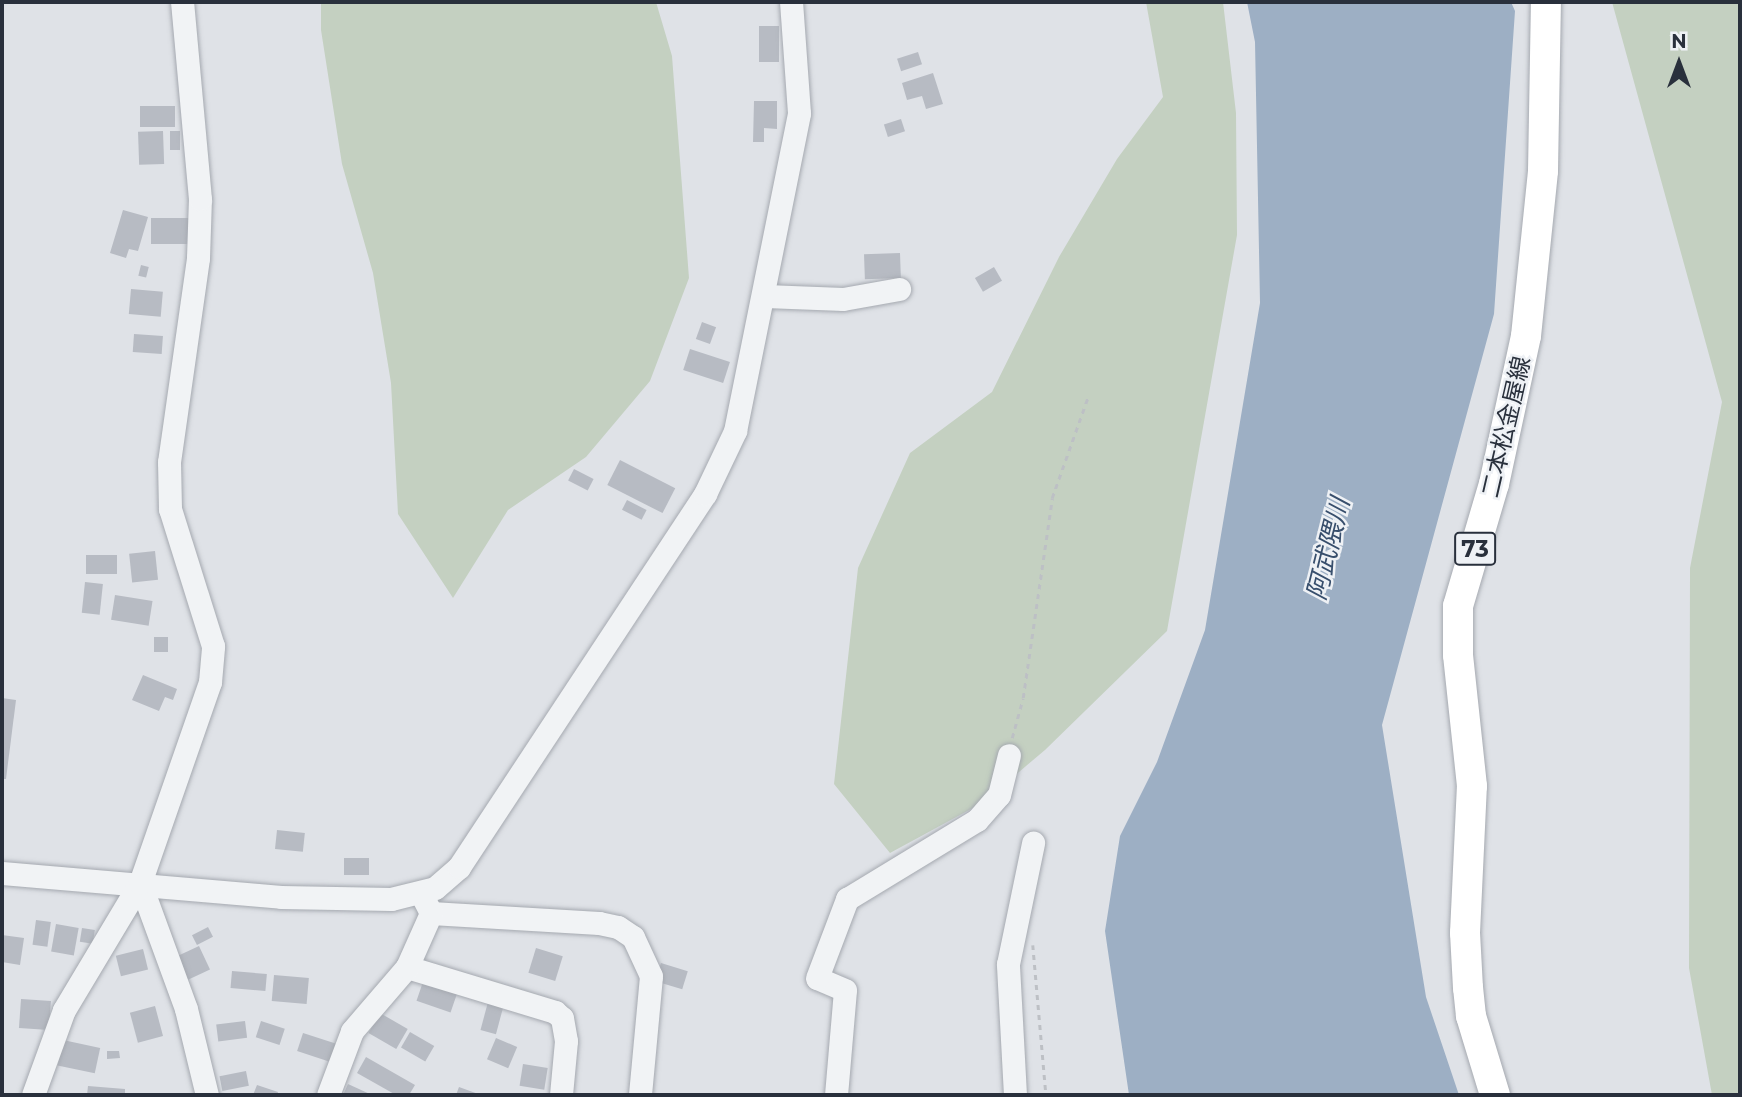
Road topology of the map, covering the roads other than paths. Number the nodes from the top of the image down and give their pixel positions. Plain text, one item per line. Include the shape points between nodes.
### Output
1 (182, 2) edge
2 (791, 2) edge
3 (1546, 2) edge
4 (900, 289) dead end
5 (765, 296) junction
6 (1009, 755) road end
7 (1032, 843) dead end
8 (2, 873) edge
9 (140, 883) junction
10 (426, 904) junction
11 (407, 967) junction
12 (33, 1095) edge
13 (207, 1095) edge
14 (328, 1095) edge
15 (561, 1095) edge
16 (640, 1095) edge
17 (836, 1095) edge
18 (1015, 1095) edge
19 (1495, 1095) edge

1 - 9 street via 200,199 198,258 169,462 170,509 213,646 210,682
2 - 5 street via 799,113
3 - 19 main road, 二本松金屋線 / 73 via 1543,171 1526,336 1494,484 1458,606 1458,655 1473,805 1465,933 1468,988 1471,1016
4 - 5 street via 843,299
5 - 10 street via 743,408 705,494 474,849
6 - 17 street via 999,795 977,820 847,899 817,978 845,990
7 - 18 street via 1008,964 1010,1071
8 - 9 street
9 - 10 street
9 - 12 street via 64,1010
9 - 13 street via 186,1009
10 - 11 street
10 - 16 street via 599,923 618,927 633,937 651,976
11 - 14 street via 352,1031
11 - 15 street via 555,1012 562,1018 566,1041

